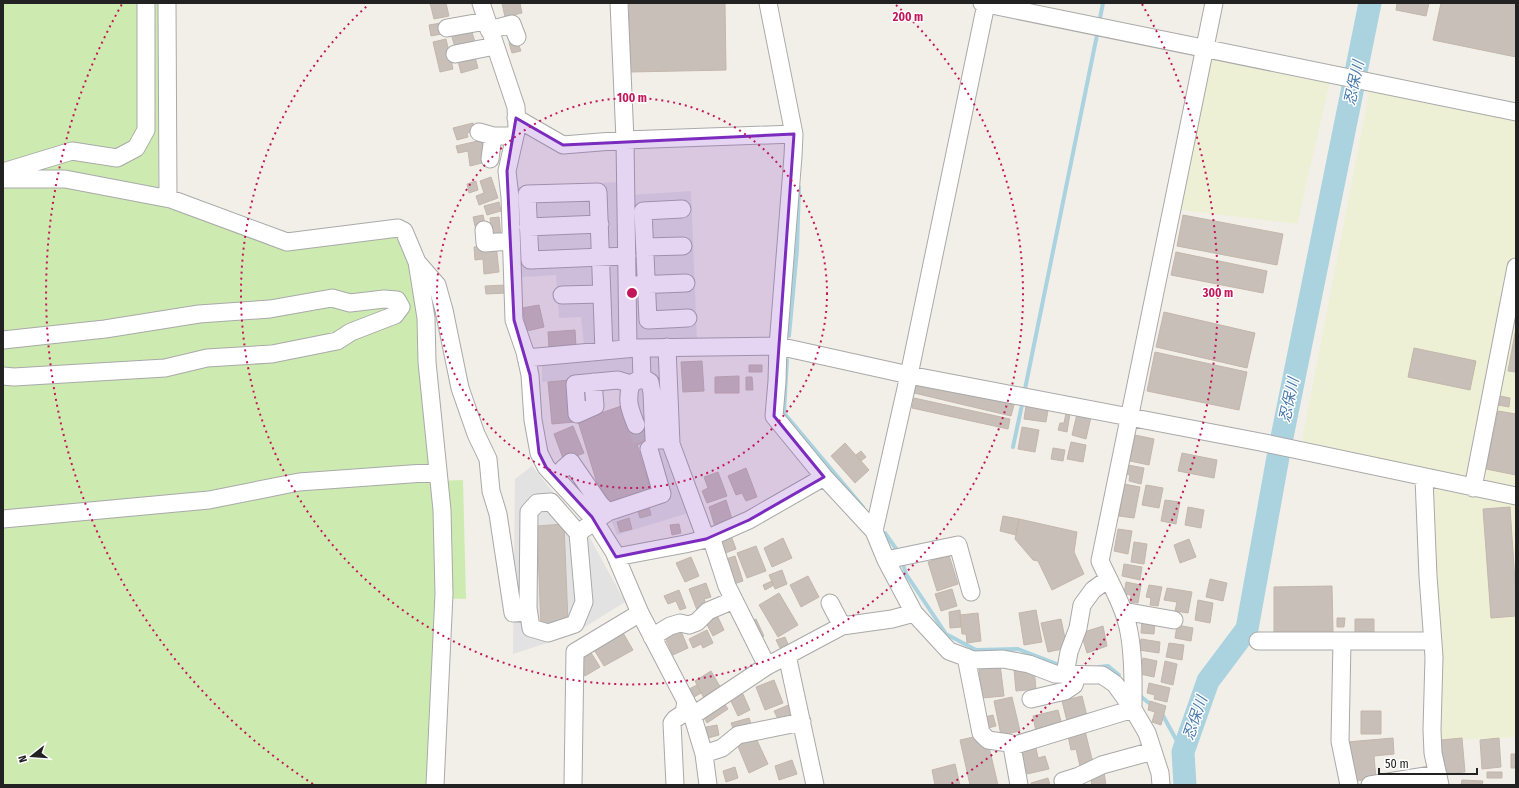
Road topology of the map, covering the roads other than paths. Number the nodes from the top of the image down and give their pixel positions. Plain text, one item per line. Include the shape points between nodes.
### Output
1 (146, 3) edge
2 (167, 3) edge
3 (481, 3) edge
4 (619, 3) edge
5 (768, 3) edge
6 (984, 3) edge
7 (1214, 3) edge
8 (1004, 5) edge
9 (447, 28) dead end
10 (490, 32) junction
11 (517, 37) dead end
12 (1205, 49) junction
13 (455, 54) dead end
14 (1516, 112) edge
15 (516, 118) junction
16 (794, 134) junction
17 (514, 136) junction
18 (625, 140) junction
19 (490, 159) dead end
20 (3, 172) edge
21 (3, 179) edge
22 (170, 199) junction
23 (682, 209) dead end
24 (600, 224) junction
25 (528, 227) junction
26 (484, 230) dead end
27 (512, 242) junction
28 (683, 246) dead end
29 (645, 247) junction
30 (627, 256) junction
31 (601, 258) junction
32 (417, 262) junction
33 (1516, 267) edge
34 (686, 283) dead end
35 (647, 284) junction
36 (627, 285) junction
37 (602, 294) junction
38 (562, 295) dead end
39 (688, 318) dead end
40 (3, 340) edge
41 (778, 346) junction
42 (667, 347) junction
43 (635, 348) junction
44 (604, 351) junction
45 (526, 358) junction
46 (909, 374) junction
47 (3, 376) edge
48 (593, 382) dead end
49 (636, 382) junction
50 (1130, 417) junction
51 (636, 425) tunnel mouth
52 (654, 443) junction
53 (563, 469) dead end
54 (438, 472) junction
55 (824, 477) junction
56 (1424, 478) junction
57 (1473, 488) junction
58 (1516, 496) edge
59 (601, 516) junction
60 (3, 520) edge
61 (874, 531) junction
62 (578, 533) junction
63 (708, 538) junction
64 (616, 557) junction
65 (886, 560) junction
66 (1108, 579) junction
67 (971, 592) dead end
68 (734, 600) junction
69 (830, 603) dead end
70 (1123, 611) junction
71 (528, 612) junction
72 (640, 613) junction
73 (914, 613) junction
74 (1174, 620) dead end
75 (842, 626) junction
76 (652, 637) junction
77 (1258, 641) dead end
78 (1342, 641) junction
79 (1432, 641) junction
80 (787, 655) junction
81 (966, 657) junction
82 (767, 666) junction
83 (1071, 675) junction
84 (1031, 699) dead end
85 (689, 708) junction
86 (1133, 709) junction
87 (802, 722) junction
88 (1012, 746) junction
89 (1153, 751) junction
90 (704, 754) junction
91 (1439, 780) edge
92 (1063, 781) dead end
93 (435, 785) edge
94 (573, 785) edge
95 (675, 785) edge
96 (708, 785) edge
97 (815, 785) edge
98 (1019, 785) edge
99 (1161, 785) edge
100 (1349, 785) edge
101 (1370, 785) edge

1 - 20 street via 146,130 136,148 117,158 72,151
2 - 22 street
3 - 10 street
4 - 18 street
5 - 16 street
6 - 8 street
6 - 46 street
7 - 12 street
8 - 12 street
9 - 10 street
10 - 11 street via 512,24
10 - 13 street
10 - 15 street via 516,107
12 - 14 street
12 - 50 street
15 - 17 street
15 - 18 street via 563,145
16 - 18 street
16 - 41 street
17 - 19 street via 486,134
17 - 27 street via 507,171
18 - 30 street
21 - 22 street via 65,179
22 - 32 street via 287,242 398,228 404,231
23 - 29 street via 643,211
24 - 25 street
24 - 25 street via 598,192 527,194
24 - 31 street
25 - 31 street via 530,260
26 - 27 street via 485,243
27 - 45 street via 514,320
28 - 29 street
29 - 35 street
30 - 31 street
30 - 36 street
31 - 37 street
32 - 54 street via 426,318 427,362
32 - 71 street via 437,285 460,388 488,459 512,613
33 - 57 street
34 - 35 street
35 - 36 street
35 - 39 street via 648,320
36 - 43 street
37 - 38 street
37 - 44 street
40 - 47 street via 105,329 199,314 270,309 332,298 350,303 396,300 401,307 395,315 336,341 272,354 207,358 165,368
41 - 42 street
41 - 46 street
41 - 55 street via 774,416
42 - 43 street
42 - 52 street
43 - 44 street
43 - 49 street
44 - 45 street
45 - 59 street via 539,453 546,467
46 - 50 street
46 - 61 street
48 - 49 street
49 - 51 street via 628,403
49 - 52 street via 645,379 650,382
50 - 56 street
50 - 66 street via 1100,561
52 - 59 street via 662,494
52 - 63 street via 671,444
53 - 59 street via 571,462 597,499
54 - 60 street via 299,482 209,500
54 - 93 street via 442,510 444,594
55 - 61 street
55 - 63 street via 749,520
56 - 57 street
56 - 79 street
57 - 58 street
59 - 62 street
59 - 64 street
61 - 65 street
62 - 71 street via 584,602 575,624 548,633 531,628
62 - 71 street via 551,502 537,503 529,512
63 - 64 street
63 - 68 street
64 - 72 street
65 - 67 street via 958,545
65 - 73 street
66 - 70 street
66 - 83 street via 1093,590 1082,605 1078,628 1069,652
68 - 76 street via 708,611 697,622 670,626
68 - 82 street
69 - 75 street
70 - 74 street
70 - 86 street via 1129,631
72 - 76 street
72 - 94 street via 575,652
73 - 75 street via 892,620
73 - 81 street via 949,651
75 - 80 street
76 - 85 street
77 - 78 street
78 - 79 street
78 - 100 street via 1340,741
79 - 91 street via 1433,753
80 - 82 street
80 - 87 street
81 - 83 street via 973,660 1003,659 1029,664 1055,674
81 - 88 street via 981,733 988,740 1009,743
82 - 85 street
83 - 84 street via 1074,685 1065,691
83 - 86 street via 1102,675 1115,684
85 - 90 street
85 - 95 street via 672,723
86 - 88 street
86 - 89 street via 1147,733
87 - 90 street via 738,735 722,748
87 - 97 street
88 - 98 street
89 - 92 street via 1102,765
89 - 99 street
90 - 96 street
91 - 101 street

